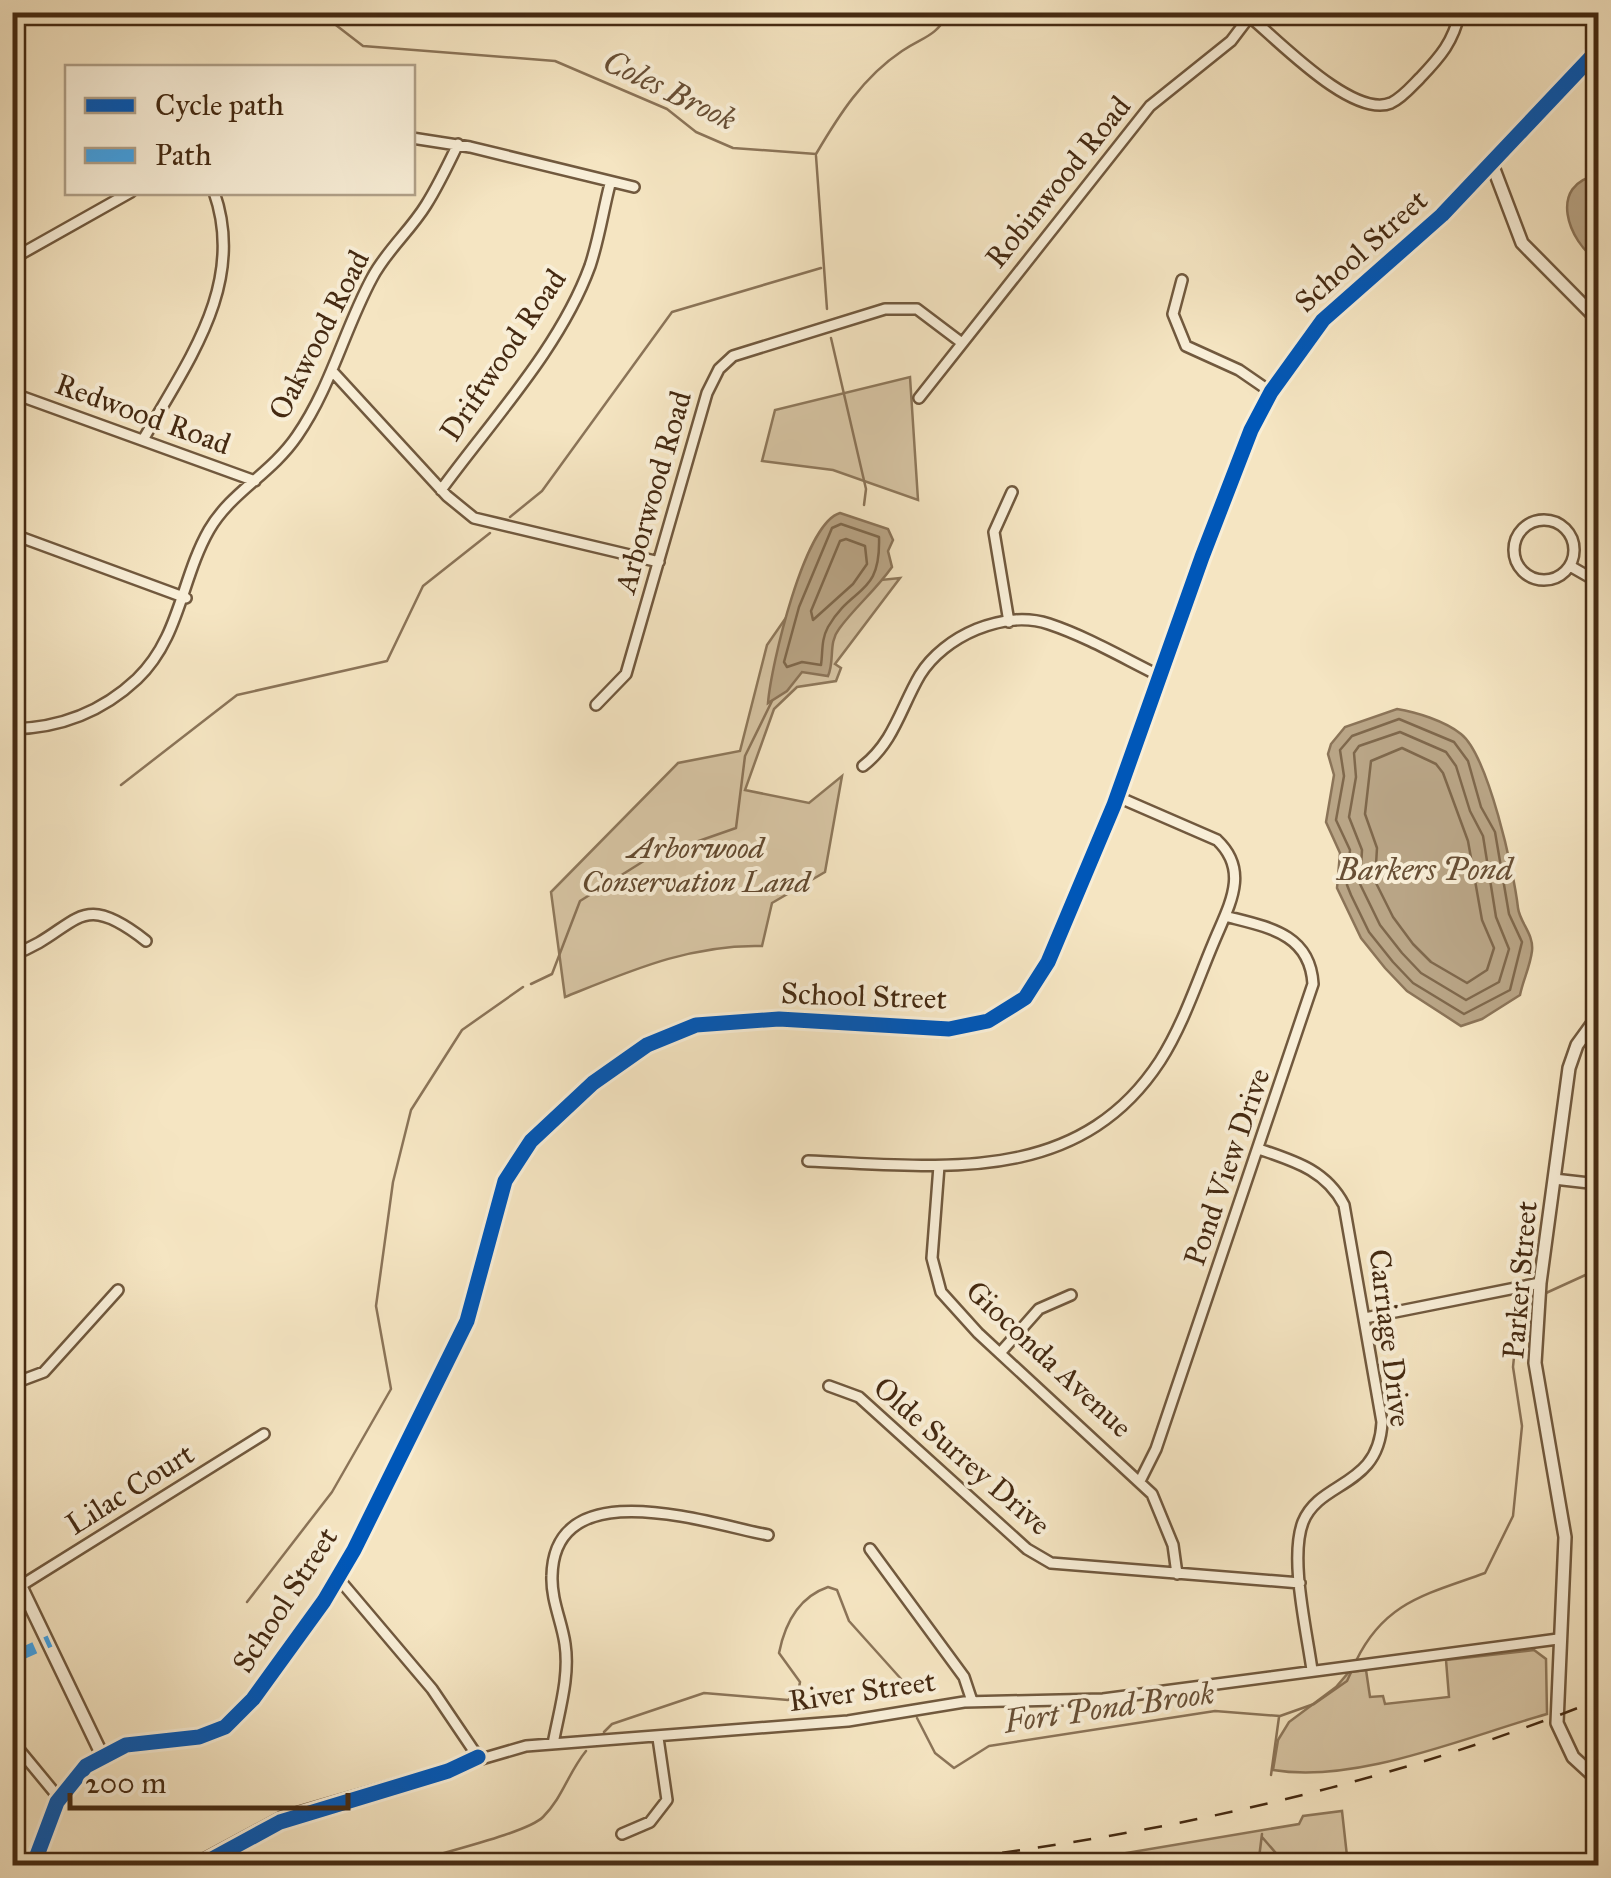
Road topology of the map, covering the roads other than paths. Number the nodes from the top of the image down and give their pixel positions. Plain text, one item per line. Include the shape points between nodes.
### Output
1 (1460, 12) edge
2 (1251, 14) edge
3 (1598, 50) edge
4 (415, 138) edge
5 (458, 144) junction
6 (1492, 164) junction
7 (610, 184) junction
8 (634, 187) dead end
9 (126, 195) edge
10 (215, 195) edge
11 (12, 260) edge
12 (1182, 280) dead end
13 (1598, 320) edge
14 (962, 342) junction
15 (333, 372) junction
16 (1271, 392) junction
17 (12, 393) edge
18 (919, 398) dead end
19 (143, 440) junction
20 (256, 482) junction
21 (441, 490) junction
22 (1012, 492) dead end
23 (12, 534) edge
24 (658, 562) junction
25 (1570, 566) junction
26 (1598, 582) edge
27 (186, 598) junction
28 (1010, 622) junction
29 (1162, 677) junction
30 (596, 705) dead end
31 (12, 729) edge
32 (864, 766) dead end
33 (1118, 796) junction
34 (1225, 916) junction
35 (146, 941) dead end
36 (12, 955) edge
37 (1598, 1016) edge
38 (1259, 1149) junction
39 (808, 1160) dead end
40 (939, 1166) junction
41 (1554, 1179) junction
42 (1598, 1184) edge
43 (1540, 1284) junction
44 (118, 1290) dead end
45 (1071, 1296) dead end
46 (1366, 1318) junction
47 (1000, 1353) junction
48 (12, 1384) edge
49 (829, 1386) dead end
50 (264, 1434) dead end
51 (1140, 1481) junction
52 (768, 1535) dead end
53 (870, 1549) dead end
54 (12, 1568) edge
55 (1177, 1574) junction
56 (338, 1578) junction
57 (1300, 1583) junction
58 (22, 1585) junction
59 (1558, 1640) junction
60 (1312, 1670) junction
61 (972, 1701) junction
62 (658, 1738) junction
63 (12, 1740) edge
64 (553, 1744) junction
65 (102, 1754) junction
66 (478, 1758) junction
67 (1598, 1780) edge
68 (60, 1798) junction
69 (622, 1834) dead end
70 (33, 1866) edge
71 (191, 1866) edge

1 - 2 street via 1445,52 1409,90 1380,106 1335,88
2 - 14 street, Robinwood Road via 1231,40 1150,106
3 - 6 street, School Street
4 - 5 street
5 - 7 street
5 - 15 street, Oakwood Road via 426,206 376,269
6 - 13 street via 1522,243
6 - 16 street, School Street via 1323,320
7 - 8 street
7 - 21 street, Driftwood Road via 576,296
9 - 11 street
10 - 19 street via 225,236 222,286
12 - 16 street via 1173,314 1186,346
14 - 18 street, Robinwood Road
14 - 24 street, Arborwood Road via 923,312 901,306 733,356 710,385
15 - 20 street, Oakwood Road via 300,432
15 - 21 street
16 - 29 street, School Street via 1220,509
17 - 19 street, Redwood Road
19 - 20 street, Redwood Road
20 - 27 street, Oakwood Road via 210,528
21 - 24 street via 467,514 492,525
22 - 28 street via 994,532
23 - 27 street
24 - 30 street, Arborwood Road via 626,674
25 - 25 street via 1574,542 1559,524 1536,521 1518,536 1516,560 1532,577 1555,578
25 - 26 street
27 - 31 street, Oakwood Road via 154,659 110,701 64,723
28 - 29 street via 1046,622
28 - 32 street via 961,636 934,657 892,736
29 - 33 street, School Street
33 - 34 street via 1227,850 1236,874
33 - 56 street, School Street via 1041,977 1002,1015 949,1029 779,1020 696,1025 622,1061 530,1140 495,1207 467,1321
34 - 38 street, Pond View Drive via 1294,940 1308,954 1313,974 1312,995
34 - 40 street via 1162,1057 1114,1111 1036,1155
35 - 36 street via 110,915 96,913
37 - 41 street, Parker Street via 1570,1060
38 - 46 street, Carriage Drive via 1315,1171 1340,1196
38 - 51 street, Pond View Drive
39 - 40 street
40 - 47 street, Gioconda Avenue via 932,1246 937,1283
41 - 42 street
41 - 43 street, Parker Street
43 - 46 street
43 - 59 street, Parker Street via 1538,1396 1565,1536
44 - 48 street via 44,1372
45 - 47 street via 1040,1310
46 - 57 street, Carriage Drive via 1380,1442 1363,1470 1304,1520
47 - 51 street, Gioconda Avenue
49 - 55 street, Olde Surrey Drive via 854,1393 1043,1560
50 - 58 street, Lilac Court
51 - 55 street, Gioconda Avenue via 1160,1510
52 - 64 street via 630,1509 597,1514 566,1537 552,1569 566,1661
53 - 61 street via 964,1677
54 - 58 street
55 - 57 street, Olde Surrey Drive
56 - 65 street, School Street via 228,1724 204,1736 135,1743
56 - 66 street via 432,1688
57 - 60 street, Carriage Drive
58 - 65 street
59 - 60 street, River Street
59 - 67 street, Parker Street via 1560,1734
60 - 61 street, River Street via 1079,1702
61 - 62 street, River Street via 848,1722
62 - 64 street, River Street
62 - 69 street via 666,1800 650,1822
63 - 68 street
64 - 66 street, River Street
65 - 68 street
66 - 71 street, River Street via 282,1817
68 - 70 street

